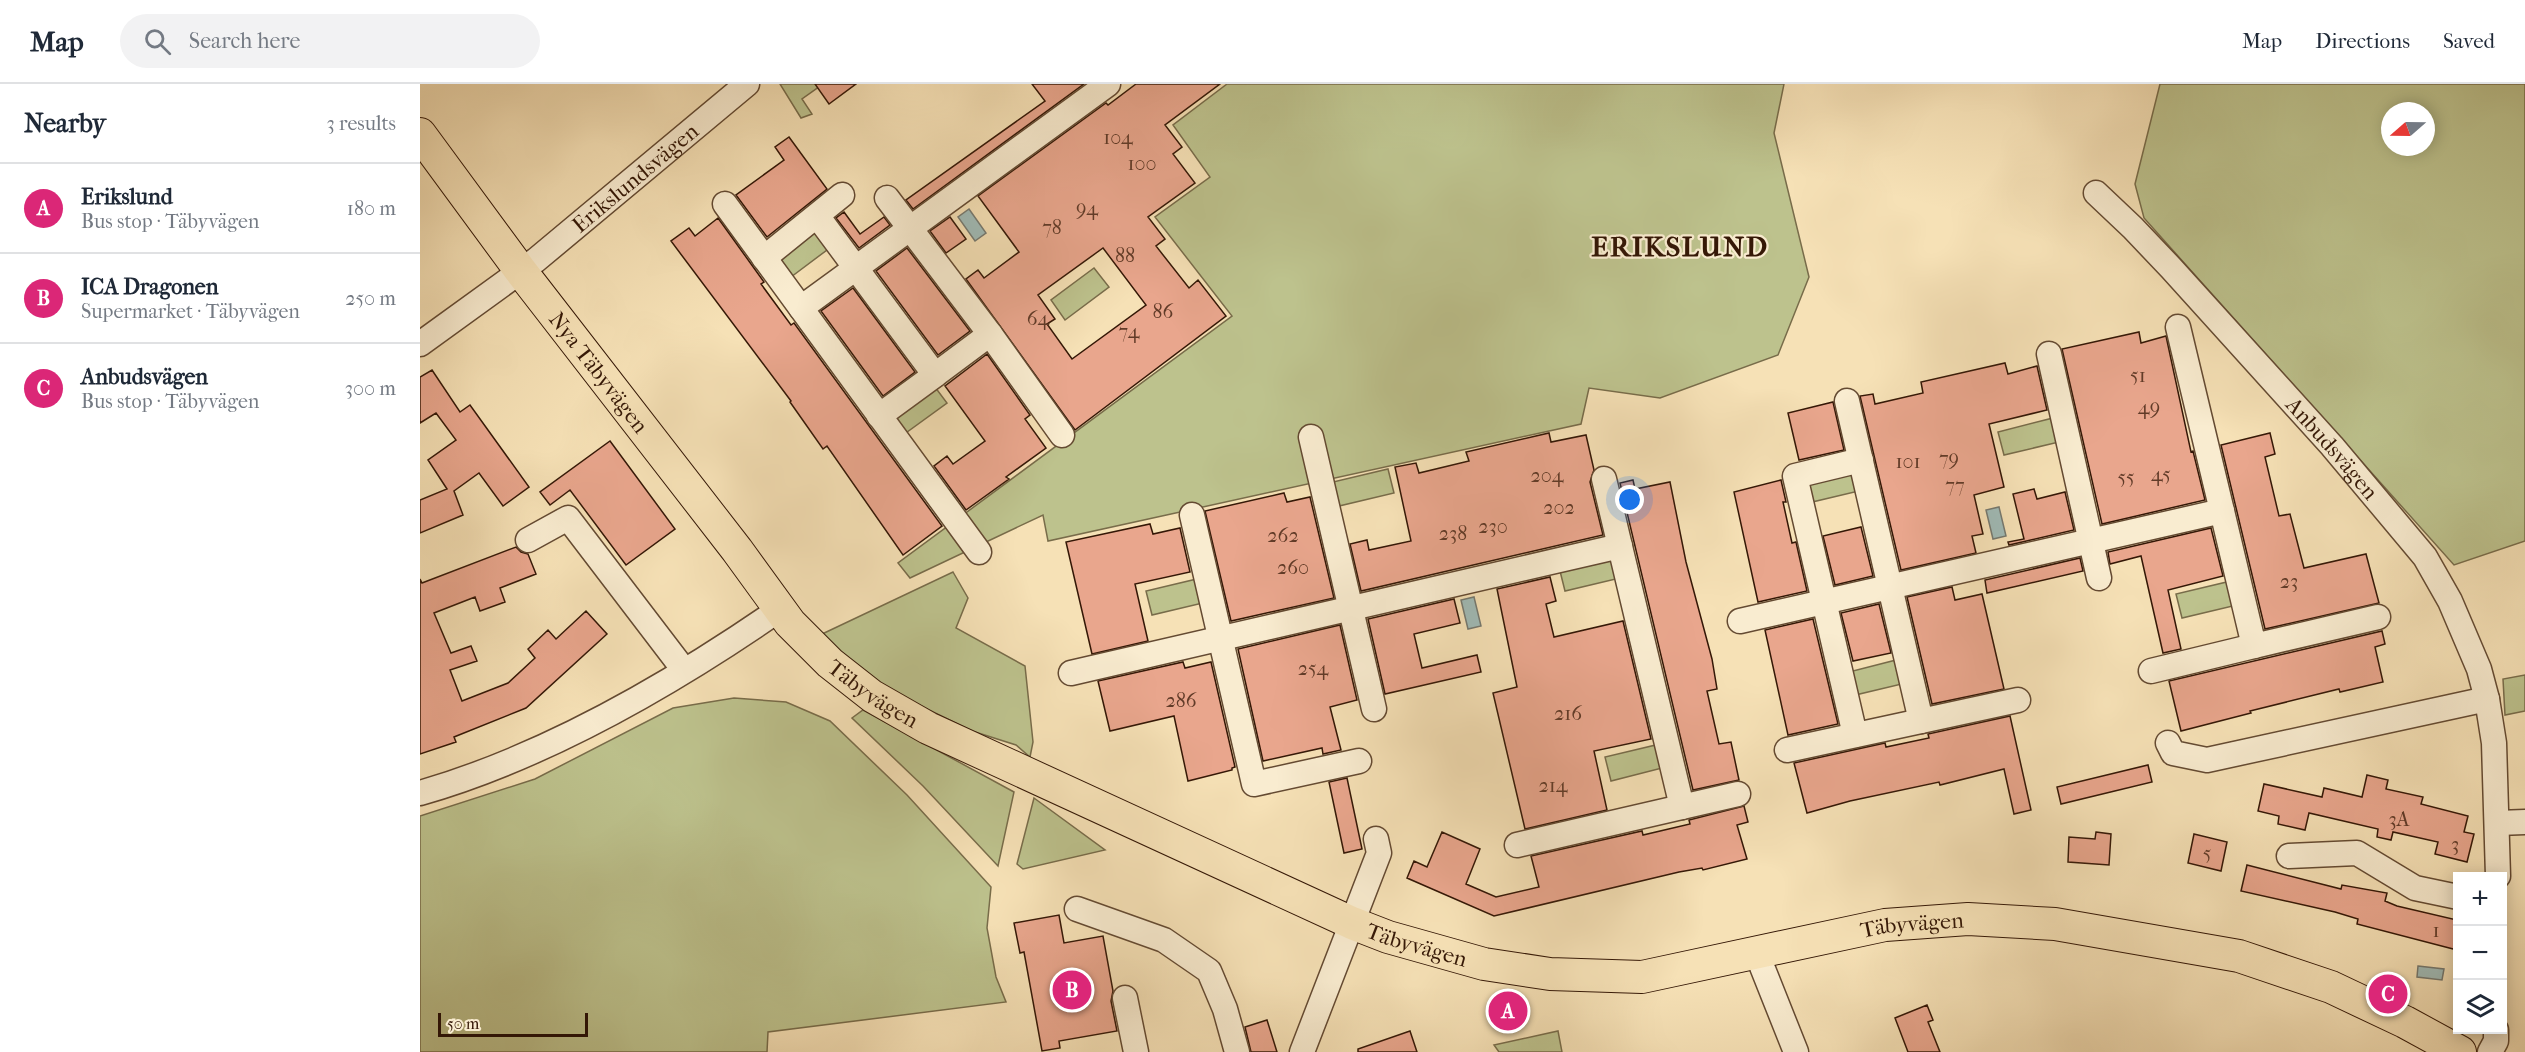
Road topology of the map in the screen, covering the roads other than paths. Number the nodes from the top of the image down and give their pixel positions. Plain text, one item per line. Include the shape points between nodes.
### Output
1 (747, 84) edge
2 (1108, 84) edge
3 (420, 134) edge
4 (2096, 193) dead end
5 (842, 195) dead end
6 (887, 198) dead end
7 (725, 204) dead end
8 (818, 216) junction
9 (910, 230) junction
10 (764, 258) junction
11 (857, 268) junction
12 (520, 270) junction
13 (801, 308) junction
14 (2178, 327) dead end
15 (990, 334) junction
16 (420, 344) edge
17 (2049, 354) dead end
18 (935, 375) junction
19 (1847, 401) dead end
20 (879, 416) junction
21 (1062, 435) dead end
22 (1311, 437) dead end
23 (1861, 460) junction
24 (1604, 479) dead end
25 (2222, 511) junction
26 (1192, 515) dead end
27 (532, 531) dead end
28 (2091, 541) junction
29 (1620, 546) junction
30 (979, 552) dead end
31 (2099, 578) dead end
32 (1891, 586) junction
33 (1824, 602) junction
34 (1350, 608) junction
35 (780, 609) junction
36 (2378, 617) dead end
37 (1740, 621) dead end
38 (1221, 639) junction
39 (2253, 646) junction
40 (684, 670) junction
41 (2151, 670) dead end
42 (1071, 674) dead end
43 (2487, 699) junction
44 (2018, 700) dead end
45 (1374, 709) dead end
46 (1921, 721) junction
47 (1855, 735) junction
48 (2168, 743) dead end
49 (1787, 750) dead end
50 (1359, 761) dead end
51 (420, 793) edge
52 (1738, 794) dead end
53 (1682, 807) junction
54 (2525, 822) edge
55 (2498, 823) junction
56 (1376, 839) dead end
57 (1516, 845) dead end
58 (2289, 856) dead end
59 (2498, 872) edge
60 (2453, 896) edge
61 (1077, 909) dead end
62 (1352, 923) junction
63 (1757, 954) junction
64 (1125, 998) dead end
65 (2496, 1034) edge
66 (1136, 1052) edge
67 (1237, 1052) edge
68 (1302, 1052) edge
69 (1796, 1052) edge
70 (2460, 1052) edge
71 (2490, 1052) edge

1 - 12 street, Erikslundsvägen
2 - 9 street
3 - 12 main road, Nya Täbyvägen
4 - 43 street, Anbudsvägen via 2133,228 2332,446 2425,556 2457,612
5 - 8 street
6 - 9 street
7 - 10 street
8 - 10 street
8 - 11 street
9 - 11 street
9 - 15 street
10 - 13 street
11 - 13 street
11 - 18 street
12 - 16 street, Erikslundsvägen
12 - 35 main road, Nya Täbyvägen
13 - 20 street
14 - 25 street
15 - 18 street
15 - 21 street
17 - 28 street
18 - 20 street
19 - 23 street
20 - 30 street
22 - 34 street
23 - 32 street
23 - 33 street via 1795,476
24 - 29 street
25 - 28 street
25 - 39 street
26 - 38 street
27 - 40 street via 568,518
28 - 31 street
28 - 32 street
29 - 34 street
29 - 53 street
32 - 33 street
32 - 46 street
33 - 37 street
33 - 47 street
34 - 38 street
34 - 45 street
35 - 40 street
35 - 62 main road, Täbyvägen via 830,663 872,696 928,728
36 - 39 street
38 - 42 street
38 - 50 street via 1254,784
39 - 41 street
40 - 51 street via 605,717 534,750
43 - 48 street via 2207,760 2173,753
43 - 55 street, Anbudsvägen via 2494,743
44 - 46 street
46 - 47 street
47 - 49 street
52 - 53 street
53 - 57 street
54 - 55 street
55 - 59 street, Anbudsvägen
56 - 62 street, Täbyvägen via 1379,853
58 - 60 street via 2357,853 2415,888
61 - 67 street via 1164,940 1209,971
62 - 63 main road, Täbyvägen via 1484,964 1550,974 1642,977
62 - 68 street
63 - 69 street
63 - 70 main road, Täbyvägen via 1885,926 1968,920 2055,924 2239,956 2331,987
64 - 66 street
65 - 71 street

